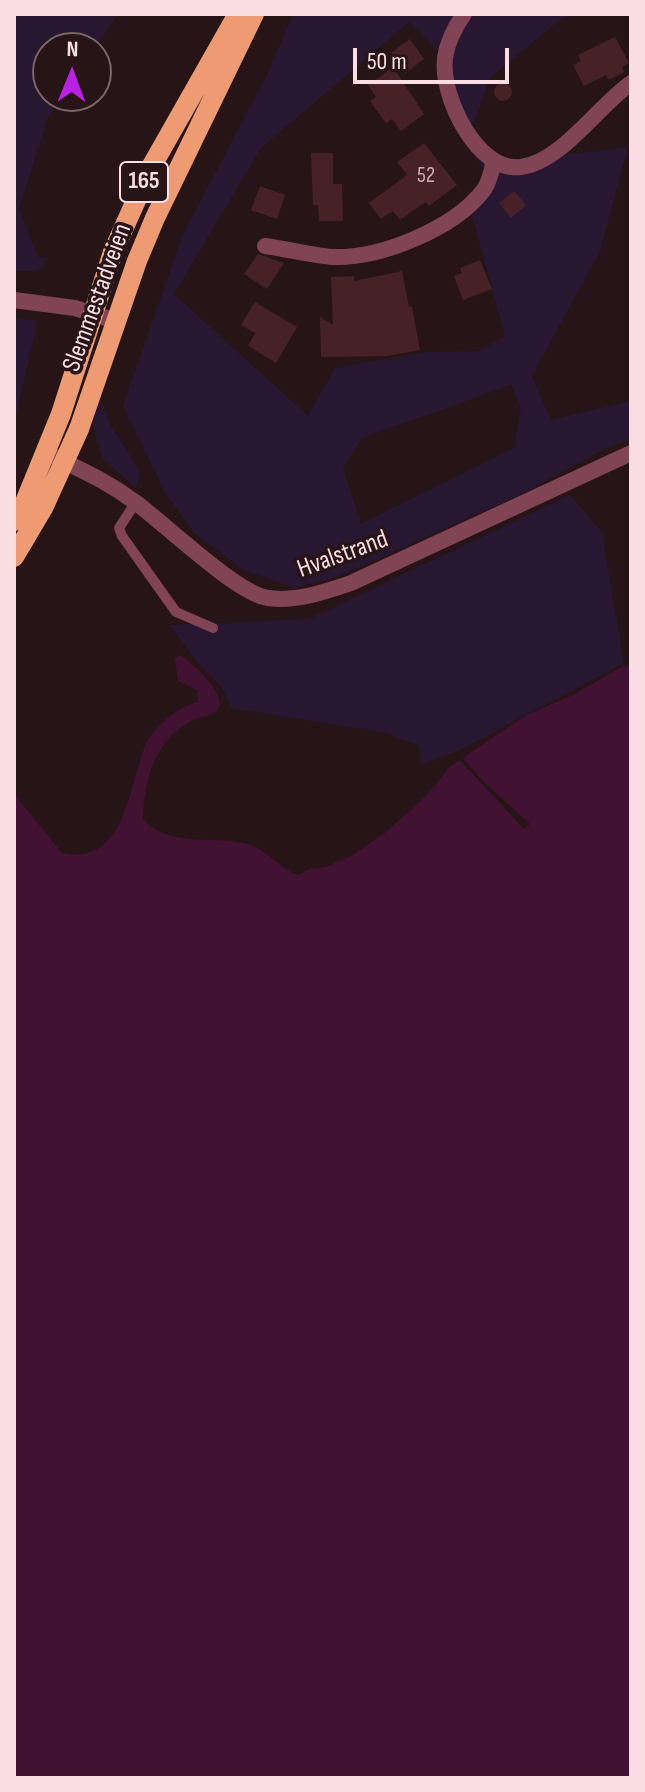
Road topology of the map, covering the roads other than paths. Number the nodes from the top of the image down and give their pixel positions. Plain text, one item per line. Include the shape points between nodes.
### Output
1 (238, 14) edge
2 (254, 14) edge
3 (464, 14) edge
4 (631, 83) edge
5 (494, 162) junction
6 (265, 246) dead end
7 (14, 300) edge
8 (93, 314) junction
9 (116, 321) junction
10 (631, 453) edge
11 (56, 458) junction
12 (136, 502) junction
13 (14, 521) edge
14 (14, 557) edge
15 (213, 628) dead end

1 - 8 main road, Slemmestadveien / 165 via 150,169 113,252
2 - 9 main road, Slemmestadveien / 165 via 155,218
3 - 5 street via 447,44 446,86 455,113
4 - 5 street via 540,162 518,168
5 - 6 street via 485,189 466,208 403,243 334,257
7 - 8 street
8 - 9 street
8 - 11 main road, Slemmestadveien / 165
9 - 11 main road, Slemmestadveien / 165
10 - 12 street, Hvalstrand via 351,583 288,599 264,598 236,583
11 - 12 street, Hvalstrand via 99,477
11 - 13 main road, Slemmestadveien / 165
11 - 14 main road, Slemmestadveien / 165 via 43,508
12 - 15 lane via 119,528 122,536 176,612

